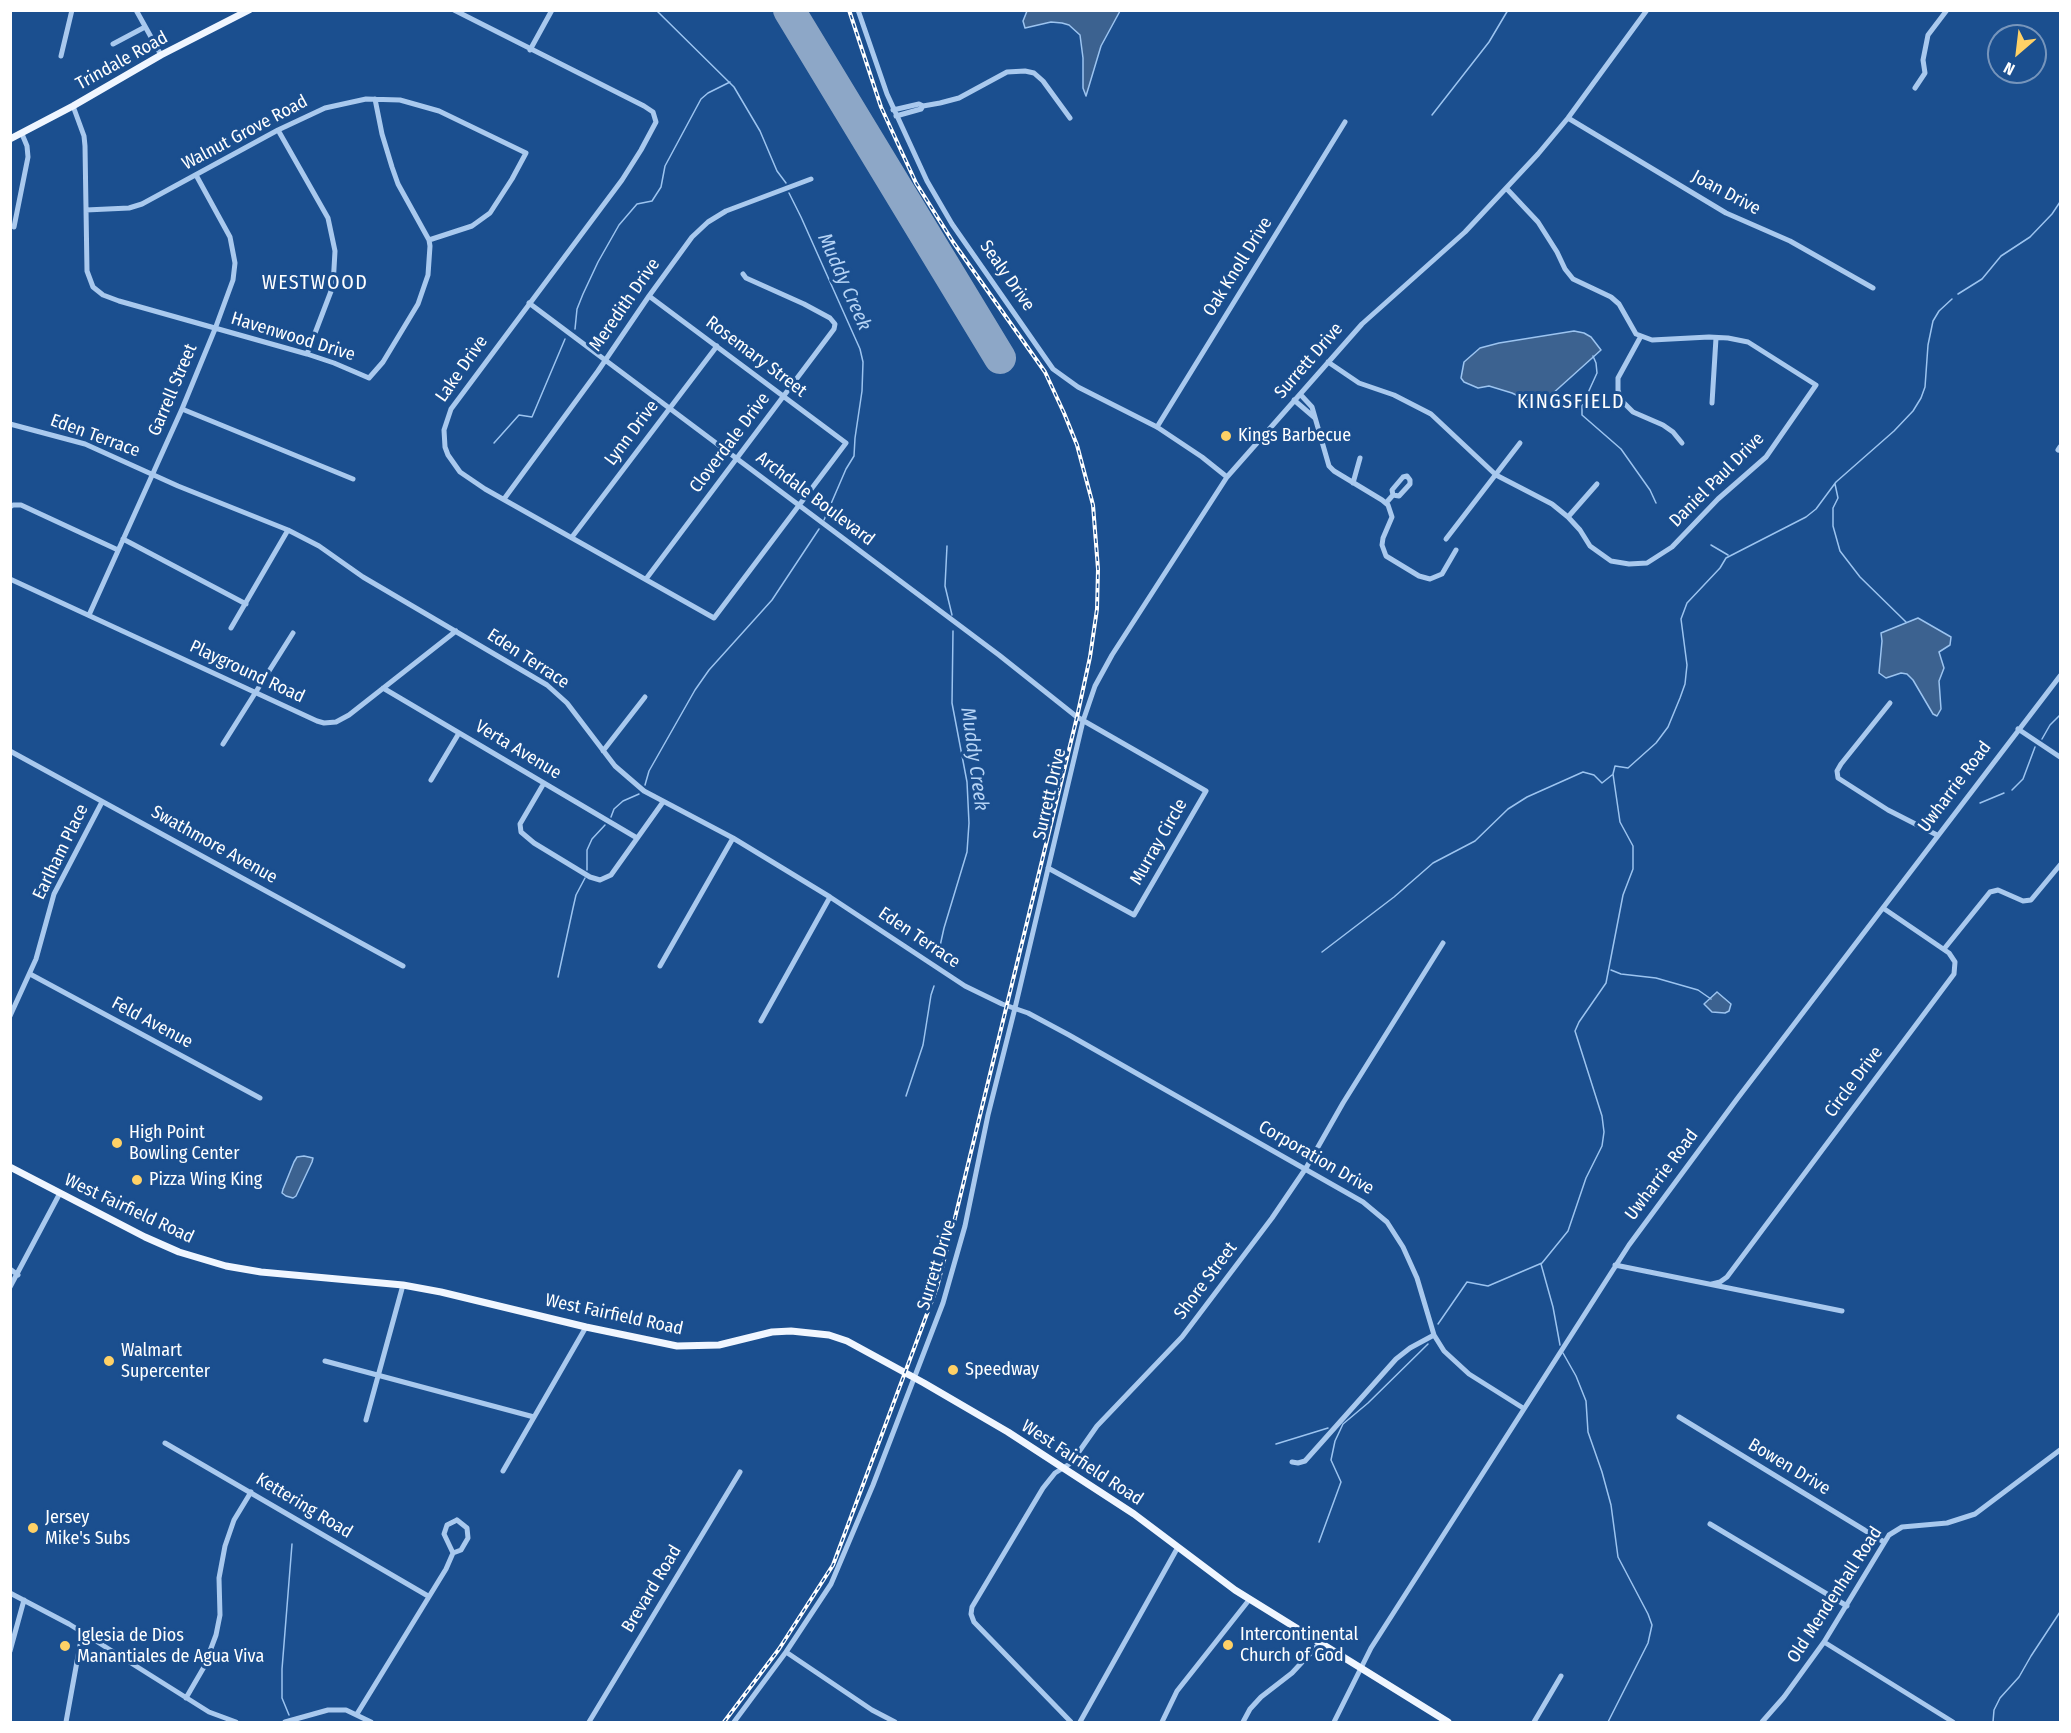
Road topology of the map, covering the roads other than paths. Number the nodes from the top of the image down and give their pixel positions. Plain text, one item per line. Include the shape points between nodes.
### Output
1 (72, 10) edge
2 (136, 10) edge
3 (249, 10) edge
4 (454, 10) edge
5 (552, 10) edge
6 (858, 10) edge
7 (1647, 10) edge
8 (1947, 10) edge
9 (145, 27) junction
10 (113, 44) dead end
11 (530, 50) junction
12 (161, 55) junction
13 (61, 56) dead end
14 (1915, 88) dead end
15 (375, 99) junction
16 (73, 106) junction
17 (895, 113) junction
18 (1070, 118) dead end
19 (1568, 118) junction
20 (1345, 122) dead end
21 (278, 130) junction
22 (22, 134) junction
23 (10, 139) edge
24 (196, 176) junction
25 (811, 179) dead end
26 (1507, 189) junction
27 (86, 210) junction
28 (14, 226) dead end
29 (429, 240) junction
30 (743, 274) dead end
31 (1873, 288) dead end
32 (649, 296) junction
33 (529, 303) junction
34 (215, 329) junction
35 (1641, 336) junction
36 (1716, 338) junction
37 (717, 346) junction
38 (307, 354) junction
39 (604, 360) junction
40 (1328, 362) junction
41 (1300, 394) junction
42 (783, 396) junction
43 (1294, 400) junction
44 (1712, 403) dead end
45 (182, 409) junction
46 (669, 409) junction
47 (1316, 419) junction
48 (10, 424) edge
49 (1156, 427) junction
50 (846, 443) joint
51 (1520, 443) dead end
52 (1682, 443) dead end
53 (1360, 458) dead end
54 (736, 459) junction
55 (153, 474) junction
56 (1496, 475) junction
57 (1227, 477) junction
58 (353, 479) dead end
59 (1353, 483) junction
60 (1597, 484) dead end
61 (1393, 495) dead end
62 (504, 499) junction
63 (1386, 503) junction
64 (798, 506) junction
65 (10, 507) edge
66 (1568, 517) junction
67 (288, 530) junction
68 (572, 537) junction
69 (123, 539) junction
70 (1446, 539) dead end
71 (118, 550) junction
72 (1456, 550) dead end
73 (10, 579) edge
74 (646, 579) junction
75 (246, 604) junction
76 (89, 615) junction
77 (231, 628) dead end
78 (456, 631) junction
79 (293, 633) dead end
80 (2061, 676) edge
81 (383, 688) junction
82 (255, 693) junction
83 (645, 697) dead end
84 (1890, 703) dead end
85 (1083, 721) junction
86 (2018, 729) junction
87 (459, 733) junction
88 (223, 744) dead end
89 (10, 751) edge
90 (603, 751) junction
91 (2061, 758) edge
92 (431, 780) dead end
93 (544, 783) junction
94 (102, 802) junction
95 (663, 802) junction
96 (1937, 835) junction
97 (637, 838) junction
98 (734, 838) junction
99 (2061, 865) edge
100 (1048, 868) junction
101 (830, 897) junction
102 (1883, 908) junction
103 (1443, 943) dead end
104 (1944, 949) junction
105 (403, 966) dead end
106 (660, 966) dead end
107 (30, 974) junction
108 (1015, 1008) junction
109 (10, 1016) edge
110 (761, 1021) dead end
111 (260, 1098) dead end
112 (10, 1167) edge
113 (1306, 1168) junction
114 (60, 1193) junction
115 (1615, 1265) junction
116 (10, 1269) edge
117 (18, 1275) junction
118 (1712, 1284) junction
119 (403, 1285) junction
120 (10, 1287) edge
121 (1842, 1311) dead end
122 (586, 1327) junction
123 (1434, 1335) junction
124 (325, 1361) dead end
125 (378, 1375) junction
126 (914, 1378) junction
127 (1523, 1408) junction
128 (534, 1417) junction
129 (1680, 1417) dead end
130 (366, 1420) dead end
131 (165, 1443) dead end
132 (2061, 1450) edge
133 (1292, 1462) dead end
134 (1063, 1468) junction
135 (503, 1471) dead end
136 (740, 1472) dead end
137 (251, 1492) junction
138 (1710, 1524) dead end
139 (1884, 1542) junction
140 (1178, 1547) junction
141 (453, 1553) junction
142 (10, 1593) edge
143 (428, 1596) junction
144 (24, 1600) junction
145 (1249, 1600) junction
146 (1846, 1606) junction
147 (82, 1634) junction
148 (1824, 1642) junction
149 (1319, 1644) junction
150 (10, 1652) edge
151 (786, 1652) junction
152 (1360, 1669) junction
153 (1561, 1676) dead end
154 (186, 1698) junction
155 (357, 1714) junction
156 (66, 1722) edge
157 (236, 1722) edge
158 (285, 1722) edge
159 (371, 1722) edge
160 (589, 1722) edge
161 (734, 1722) edge
162 (895, 1722) edge
163 (1071, 1722) edge
164 (1080, 1722) edge
165 (1162, 1722) edge
166 (1243, 1722) edge
167 (1334, 1722) edge
168 (1448, 1722) edge
169 (1534, 1722) edge
170 (1762, 1722) edge
171 (1953, 1722) edge

1 - 13 street
2 - 9 street
3 - 12 main road, Trindale Road
4 - 11 street, Lake Drive
5 - 11 street
6 - 17 street, Sealy Drive
7 - 19 street, Surrett Drive
8 - 14 street via 1928,35 1923,60 1925,73
9 - 10 street
9 - 12 street
11 - 33 street, Lake Drive via 644,106 653,112 656,122 622,180
12 - 16 main road, Trindale Road
15 - 21 street, Walnut Grove Road via 328,107
15 - 29 street via 381,134 398,184
15 - 29 street, Walnut Grove Road via 400,100 439,111 526,153 490,213 472,226
16 - 22 main road, Trindale Road
16 - 27 street, Havenwood Drive via 84,139
17 - 18 street via 959,98 1007,72 1025,71 1043,81
17 - 49 street, Sealy Drive via 952,224 1053,369 1078,387
19 - 26 street, Surrett Drive
19 - 31 street, Joan Drive via 1726,213 1790,241
20 - 49 street, Oak Knoll Drive
21 - 24 street, Walnut Grove Road
21 - 38 street via 328,218 335,251 333,286
22 - 23 main road, Trindale Road
22 - 28 street via 28,157
24 - 27 street, Walnut Grove Road via 134,207
24 - 34 street, Garrell Street via 226,229 234,254 233,280
25 - 32 street, Meredith Drive via 726,210 708,222 692,237
26 - 35 street via 1538,222 1573,279 1611,297
26 - 40 street, Surrett Drive via 1362,324
27 - 34 street, Havenwood Drive via 87,271 93,287 119,301
29 - 38 street, Havenwood Drive via 429,266 422,294 383,362 369,378
30 - 42 street, Cloverdale Drive via 835,324
32 - 37 street, Rosemary Street
32 - 39 street, Meredith Drive
33 - 39 street, Archdale Boulevard
33 - 62 street, Lake Drive via 458,398 444,430 445,447 455,466 467,478
34 - 38 street, Havenwood Drive
34 - 45 street, Garrell Street
35 - 36 street, Daniel Paul Drive via 1652,340
35 - 52 street via 1618,378 1620,400 1633,412 1663,425
36 - 44 street
36 - 66 street, Daniel Paul Drive via 1748,342 1816,386 1766,457 1672,547 1647,563 1611,561 1590,546
37 - 42 street, Rosemary Street
37 - 46 street, Lynn Drive
39 - 46 street, Archdale Boulevard
39 - 62 street, Meredith Drive
40 - 41 street, Surrett Drive
40 - 56 street, Daniel Paul Drive via 1359,383 1431,414
41 - 43 street, Surrett Drive
41 - 47 street via 1312,407
42 - 50 street, Rosemary Street
42 - 54 street, Cloverdale Drive
43 - 47 street
43 - 57 street, Surrett Drive
45 - 55 street, Garrell Street
45 - 58 street
46 - 54 street, Archdale Boulevard
46 - 68 street, Lynn Drive
47 - 59 street via 1329,466
48 - 55 street, Eden Terrace via 85,444
49 - 57 street, Sealy Drive
50 - 64 street, Lake Drive
51 - 56 street
53 - 59 street
54 - 64 street, Archdale Boulevard
54 - 74 street, Cloverdale Drive
55 - 67 street, Eden Terrace
55 - 69 street, Garrell Street
56 - 66 street, Daniel Paul Drive via 1552,504
56 - 70 street
57 - 85 street, Surrett Drive via 1112,654
59 - 63 street
60 - 66 street
61 - 63 street
62 - 68 street, Lake Drive
63 - 72 street via 1392,518 1382,545 1391,560 1430,579 1442,574
64 - 74 street, Lake Drive via 714,618
64 - 85 street, Archdale Boulevard
65 - 71 street via 21,506
67 - 75 street
67 - 78 street, Eden Terrace
68 - 74 street, Lake Drive
69 - 71 street, Garrell Street
69 - 75 street
71 - 76 street, Garrell Street
73 - 76 street, Playground Road
75 - 77 street
76 - 82 street, Playground Road
78 - 81 street, Playground Road
78 - 90 street, Eden Terrace via 553,690 567,702
79 - 82 street
80 - 86 street, Uwharrie Road
81 - 82 street, Playground Road via 348,715 329,723 317,722
81 - 87 street, Verta Avenue
82 - 88 street
83 - 90 street
84 - 96 street via 1837,771 1838,778
85 - 100 street, Surrett Drive
85 - 100 street, Murray Circle via 1206,791 1134,915
86 - 91 street
86 - 96 street, Uwharrie Road
87 - 92 street
87 - 93 street, Verta Avenue
89 - 94 street, Swathmore Avenue
90 - 95 street, Eden Terrace via 629,780
93 - 97 street, Verta Avenue
93 - 97 street via 520,824 521,832 590,877 608,878
94 - 105 street, Swathmore Avenue
94 - 107 street, Earlham Place via 54,894
95 - 97 street
95 - 98 street, Eden Terrace
96 - 102 street, Uwharrie Road
98 - 101 street, Eden Terrace
98 - 106 street
99 - 104 street via 2031,900 2023,901 1998,890 1990,892
100 - 108 street, Surrett Drive
101 - 108 street, Eden Terrace via 951,978
101 - 110 street
102 - 104 street
102 - 115 street, Uwharrie Road
103 - 113 street, Shore Street
104 - 118 street, Circle Drive via 1955,962 1954,974 1726,1277
107 - 109 street, Earlham Place
107 - 111 street, Feld Avenue
108 - 113 street, Corporation Drive
108 - 126 street, Surrett Drive via 965,1226
112 - 114 main road, West Fairfield Road
113 - 123 street, Corporation Drive via 1363,1202 1387,1222 1411,1262
113 - 134 street, Shore Street via 1201,1313 1096,1426 1071,1463
114 - 117 street
114 - 119 main road, West Fairfield Road via 168,1247 226,1266
115 - 118 street
115 - 127 street, Uwharrie Road
116 - 117 street
117 - 120 street
118 - 121 street
119 - 122 main road, West Fairfield Road
119 - 125 street
122 - 126 main road, West Fairfield Road via 668,1345 696,1347 772,1332 810,1332 847,1341
122 - 128 street
123 - 127 street, Corporation Drive via 1460,1367
123 - 133 street via 1396,1359 1305,1461
124 - 125 street
125 - 128 street
125 - 130 street
126 - 134 main road, West Fairfield Road
126 - 151 street, Surrett Drive via 839,1567
127 - 152 street, Uwharrie Road
128 - 135 street
129 - 139 street, Bowen Drive
131 - 137 street, Kettering Road
132 - 139 street, Old Mendenhall Road via 1975,1514 1947,1523 1902,1527
134 - 140 main road, West Fairfield Road
134 - 163 street, Shore Street via 1043,1488 972,1607 971,1617
136 - 160 street, Brevard Road
137 - 143 street, Kettering Road
137 - 154 street via 234,1520 225,1546 216,1635
138 - 146 street
139 - 146 street, Old Mendenhall Road
140 - 145 main road, West Fairfield Road
140 - 164 street
141 - 141 street via 461,1550 468,1538 467,1527 457,1520 444,1533
141 - 143 street
142 - 144 street
143 - 155 street
144 - 147 street
144 - 150 street
145 - 149 main road, West Fairfield Road
145 - 165 street via 1177,1691
146 - 148 street, Old Mendenhall Road
147 - 154 street
147 - 156 street
148 - 170 street, Old Mendenhall Road
148 - 171 street
149 - 152 main road, West Fairfield Road
149 - 166 street via 1250,1708
151 - 161 street, Surrett Drive
151 - 162 street
152 - 167 street, Uwharrie Road
152 - 168 main road, West Fairfield Road
153 - 169 street
154 - 157 street
155 - 158 street via 328,1710
155 - 159 street

